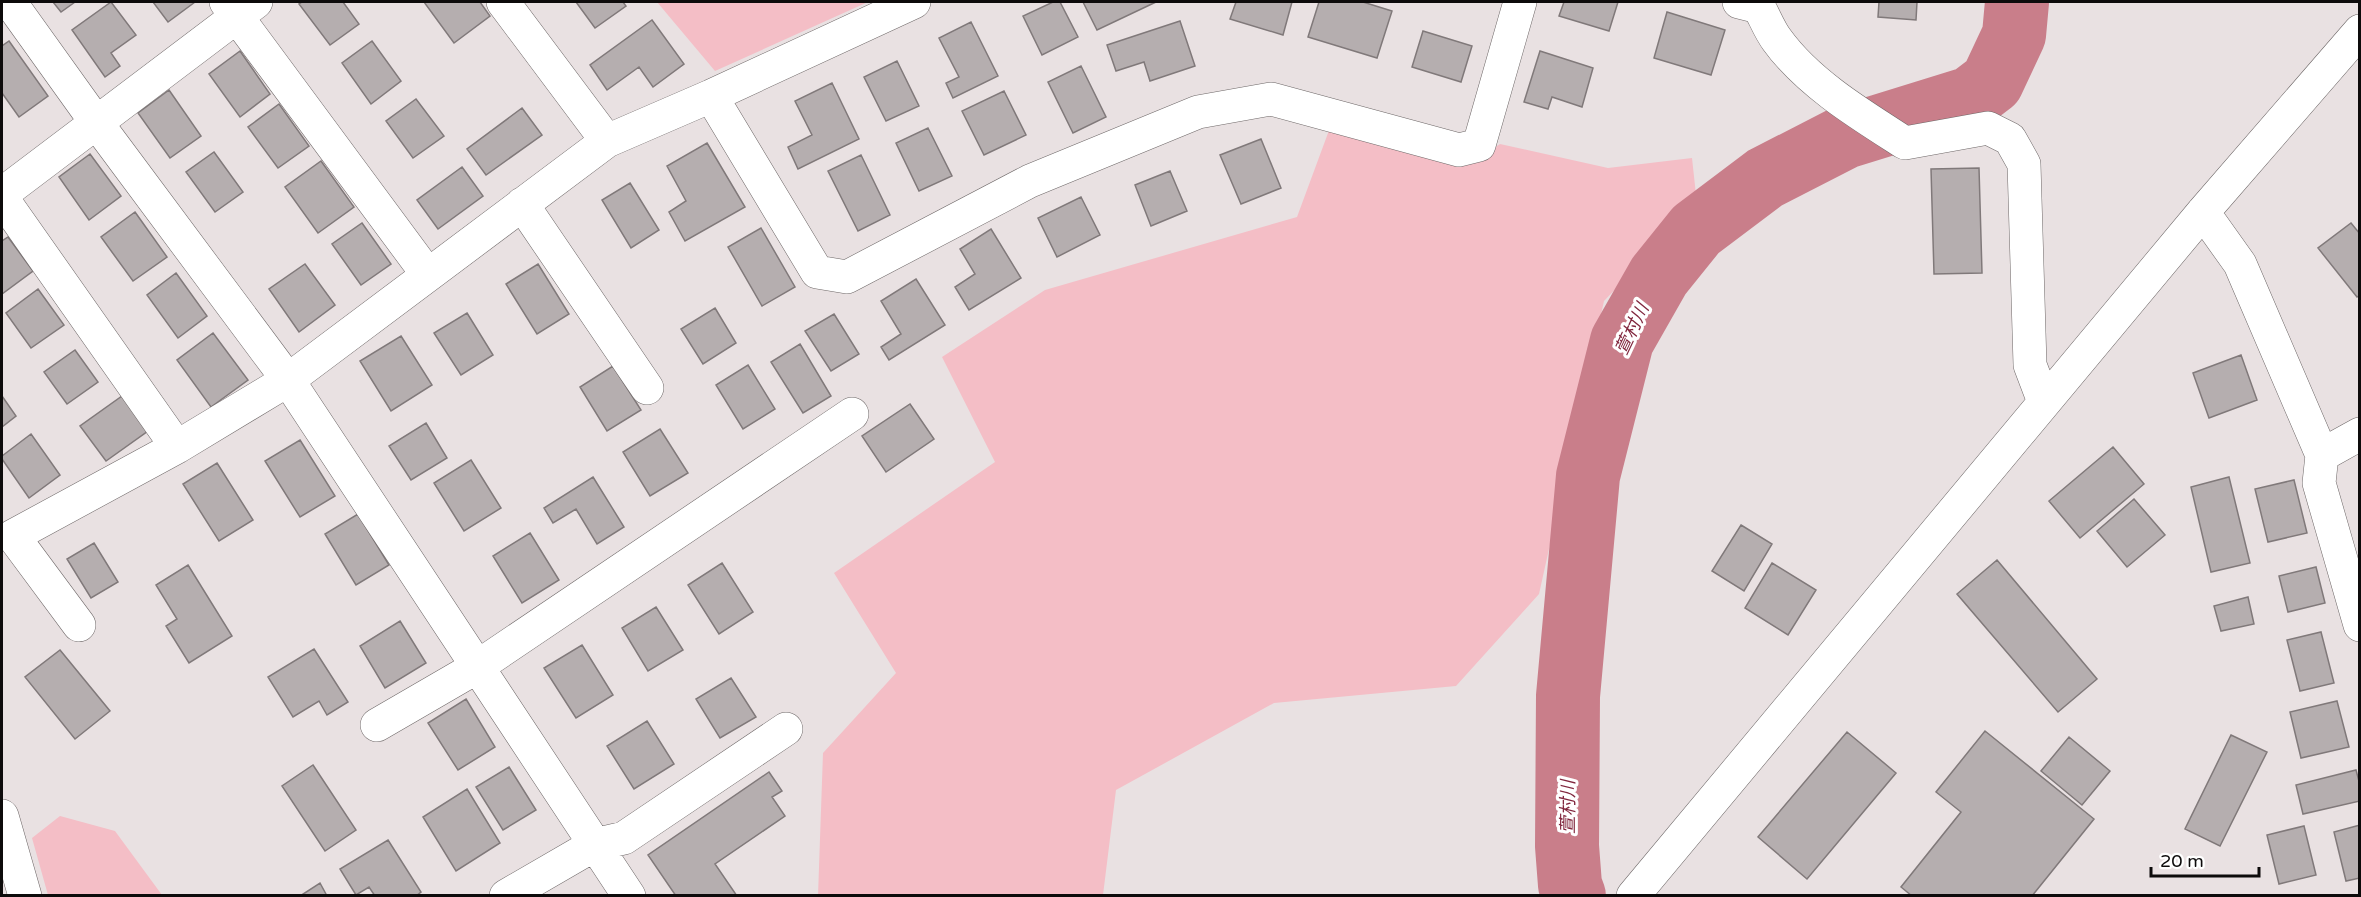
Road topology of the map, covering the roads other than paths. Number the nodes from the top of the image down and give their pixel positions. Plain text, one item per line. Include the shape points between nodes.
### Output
1 (10, 2) edge
2 (503, 2) edge
3 (914, 2) edge
4 (1520, 2) edge
5 (1752, 3) edge
6 (240, 6) edge
7 (2360, 31) edge
8 (711, 96) junction
9 (96, 122) junction
10 (607, 141) junction
11 (2, 196) edge
12 (522, 204) junction
13 (2203, 212) junction
14 (428, 275) junction
15 (288, 380) junction
16 (647, 388) dead end
17 (2044, 402) junction
18 (852, 414) dead end
19 (2360, 434) edge
20 (177, 447) junction
21 (2322, 455) junction
22 (5, 534) edge
23 (79, 625) dead end
24 (2360, 625) edge
25 (477, 667) junction
26 (377, 725) dead end
27 (786, 729) dead end
28 (2, 816) edge
29 (594, 845) junction
30 (25, 896) edge
31 (506, 896) edge
32 (629, 896) edge
33 (1634, 896) edge

1 - 9 street
2 - 10 street
3 - 8 street
4 - 8 street via 1479,145 1459,150 1271,99 1198,112 1030,181 847,277 817,272
5 - 17 street via 1777,40 1810,75 1846,105 1905,143 1988,128 2010,139 2024,164 2030,365
6 - 9 street
6 - 14 street
7 - 13 street
8 - 10 street
9 - 11 street
9 - 15 street
10 - 12 street
11 - 20 street
12 - 14 street
12 - 16 street
13 - 17 street
13 - 21 street via 2240,264
14 - 15 street
15 - 20 street
15 - 25 street
17 - 33 street
18 - 25 street
19 - 21 street
20 - 22 street
21 - 24 street via 2319,483
22 - 23 street
25 - 26 street
25 - 29 street
27 - 29 street via 624,838
28 - 30 street
29 - 31 street
29 - 32 street

